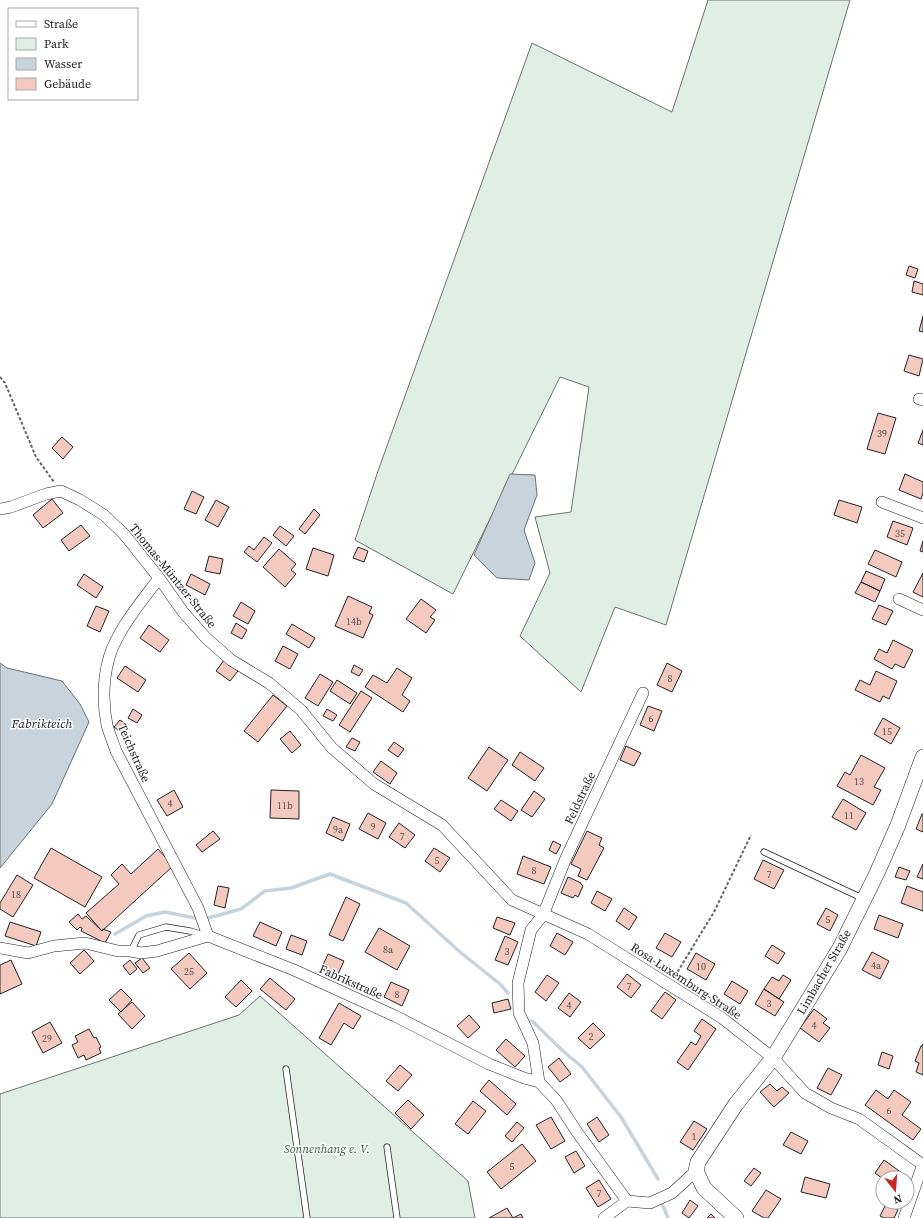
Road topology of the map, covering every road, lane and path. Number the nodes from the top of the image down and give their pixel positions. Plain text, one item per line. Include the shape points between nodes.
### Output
1 (0, 377) edge
2 (61, 491) junction
3 (882, 502) dead end
4 (0, 509) edge
5 (923, 518) edge
6 (159, 578) junction
7 (899, 599) dead end
8 (923, 610) edge
9 (643, 692) dead end
10 (923, 757) edge
11 (751, 835) dead end
12 (764, 852) dead end
13 (864, 899) junction
14 (543, 915) junction
15 (208, 936) junction
16 (0, 948) edge
17 (131, 951) junction
18 (669, 985) junction
19 (773, 1058) junction
20 (286, 1069) dead end
21 (539, 1082) junction
22 (386, 1147) dead end
23 (923, 1165) edge
24 (696, 1171) junction
25 (627, 1201) junction
26 (307, 1218) edge
27 (397, 1218) edge
28 (604, 1218) edge
29 (736, 1218) edge
30 (904, 1218) edge

1 - 2 path via 5,383 36,457
2 - 4 street
2 - 6 street, Thomas-Müntzer-Straße via 104,515 124,534
3 - 5 street
6 - 14 street, Thomas-Müntzer-Straße via 183,612 206,638 231,660 269,683 301,710 332,748 374,784 442,825 512,900
6 - 15 street, Teichstraße via 127,622 112,650 105,675 104,705 107,725 116,751 198,908
7 - 8 street
9 - 14 street, Feldstraße via 566,858
10 - 13 street, Limbacher Straße via 898,825
11 - 18 path via 714,912
12 - 13 lane
13 - 19 street, Limbacher Straße via 840,948
14 - 18 street, Rosa-Luxemburg-Straße via 588,934
14 - 21 street via 531,930 518,983 519,1013 533,1042
15 - 17 street via 157,951
15 - 17 lane via 166,927 139,935
15 - 21 street, Fabrikstraße via 294,970 388,1012 489,1064
16 - 17 street via 28,954 54,946 85,943 118,951
18 - 19 street, Rosa-Luxemburg-Straße via 722,1018
19 - 23 street, Rosa-Luxemburg-Straße via 805,1093 831,1108 859,1119
19 - 24 street, Limbacher Straße via 736,1104 704,1151
20 - 26 lane
21 - 25 street via 556,1100
22 - 27 lane
23 - 30 street
24 - 25 street via 672,1193 650,1203
24 - 29 street via 704,1188
25 - 28 street

